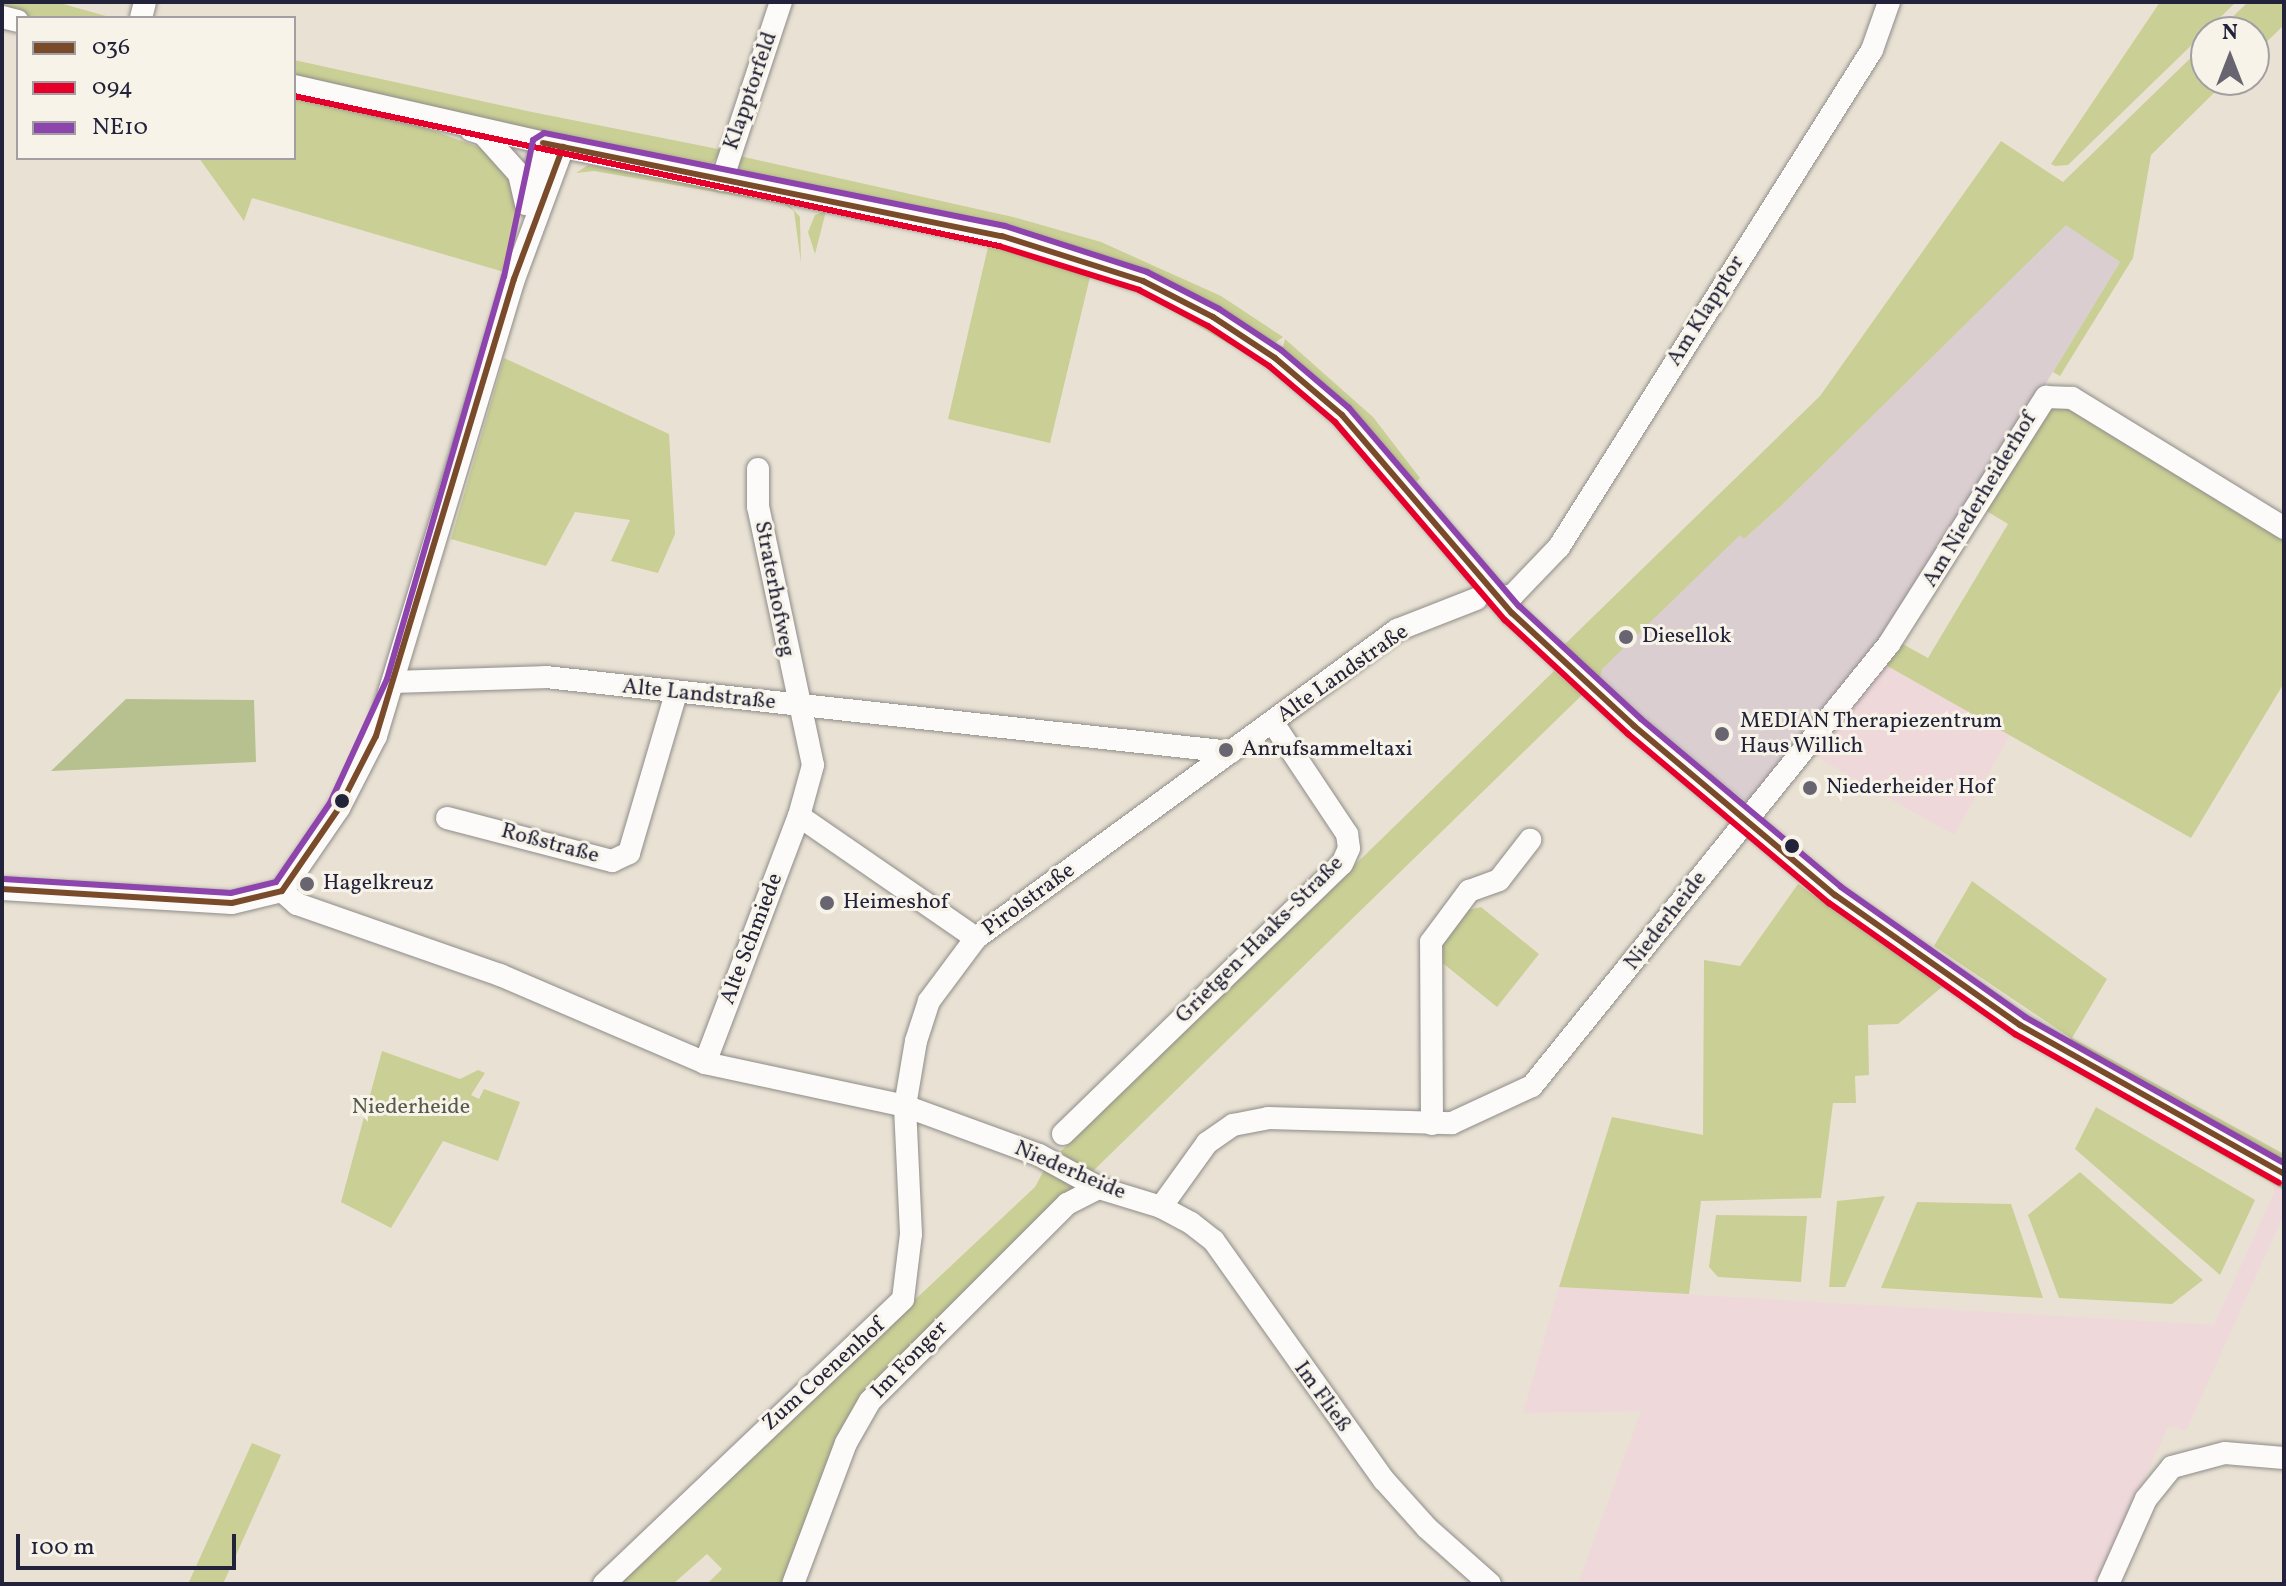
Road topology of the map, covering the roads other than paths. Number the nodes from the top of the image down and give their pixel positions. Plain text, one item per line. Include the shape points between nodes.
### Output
1 (781, 2) edge
2 (1889, 2) edge
3 (296, 86) edge
4 (428, 116) junction
5 (553, 145) junction
6 (722, 180) junction
7 (526, 204) junction
8 (514, 279) junction
9 (758, 469) dead end
10 (2284, 528) edge
11 (1486, 598) junction
12 (396, 682) junction
13 (676, 693) junction
14 (802, 707) junction
15 (1273, 723) junction
16 (1231, 752) junction
17 (799, 816) junction
18 (447, 818) dead end
19 (1746, 821) junction
20 (1530, 840) dead end
21 (2, 889) edge
22 (282, 891) junction
23 (976, 938) junction
24 (705, 1063) junction
25 (905, 1106) junction
26 (1432, 1124) junction
27 (1063, 1134) dead end
28 (2284, 1174) edge
29 (1099, 1188) junction
30 (1161, 1207) junction
31 (2284, 1458) edge
32 (604, 1584) edge
33 (793, 1584) edge
34 (1490, 1584) edge
35 (2108, 1584) edge

1 - 6 street, Klapptorfeld
2 - 11 street, Am Klapptor via 1872,50 1559,547 1512,596
3 - 4 street
4 - 5 street
4 - 7 street via 483,134 519,174
5 - 6 street
5 - 7 street
5 - 8 street
6 - 11 street via 1002,236 1143,281 1213,317 1275,358 1342,415
7 - 8 street
8 - 12 street
9 - 14 street, Straterhofweg via 758,507
10 - 19 street, Am Niederheiderhof via 2072,398 2046,397 1898,632
11 - 15 street, Alte Landstraße via 1397,630
11 - 19 street
12 - 13 street, Alte Landstraße via 546,677
12 - 22 street via 351,788
13 - 14 street, Alte Landstraße
13 - 18 street, Roßstraße via 629,853 612,861
14 - 16 street, Alte Landstraße
14 - 17 street, Alte Schmiede via 813,765
15 - 16 street, Alte Landstraße
15 - 27 street, Grietgen-Haaks-Straße via 1347,834 1349,848 1342,864
16 - 23 street, Pirolstraße
17 - 23 street
17 - 24 street, Alte Schmiede
19 - 26 street, Niederheide via 1532,1086 1452,1123
19 - 28 street via 1867,920 1982,1001
20 - 26 street via 1499,880 1469,891 1431,942
21 - 22 street via 219,903
22 - 24 street, Niederheide via 297,904 500,975
23 - 25 street, Pirolstraße via 929,1001
24 - 25 street, Niederheide
25 - 29 street, Niederheide via 1039,1155
25 - 32 street, Zum Coenenhof via 911,1234 903,1299
26 - 30 street, Niederheide via 1268,1118 1233,1125 1207,1143
29 - 30 street, Niederheide
29 - 33 street, Im Fonger via 1067,1204 870,1401 846,1443
30 - 34 street, Im Fließ via 1214,1241 1384,1480 1427,1528
31 - 35 street via 2225,1453 2172,1467 2146,1499

